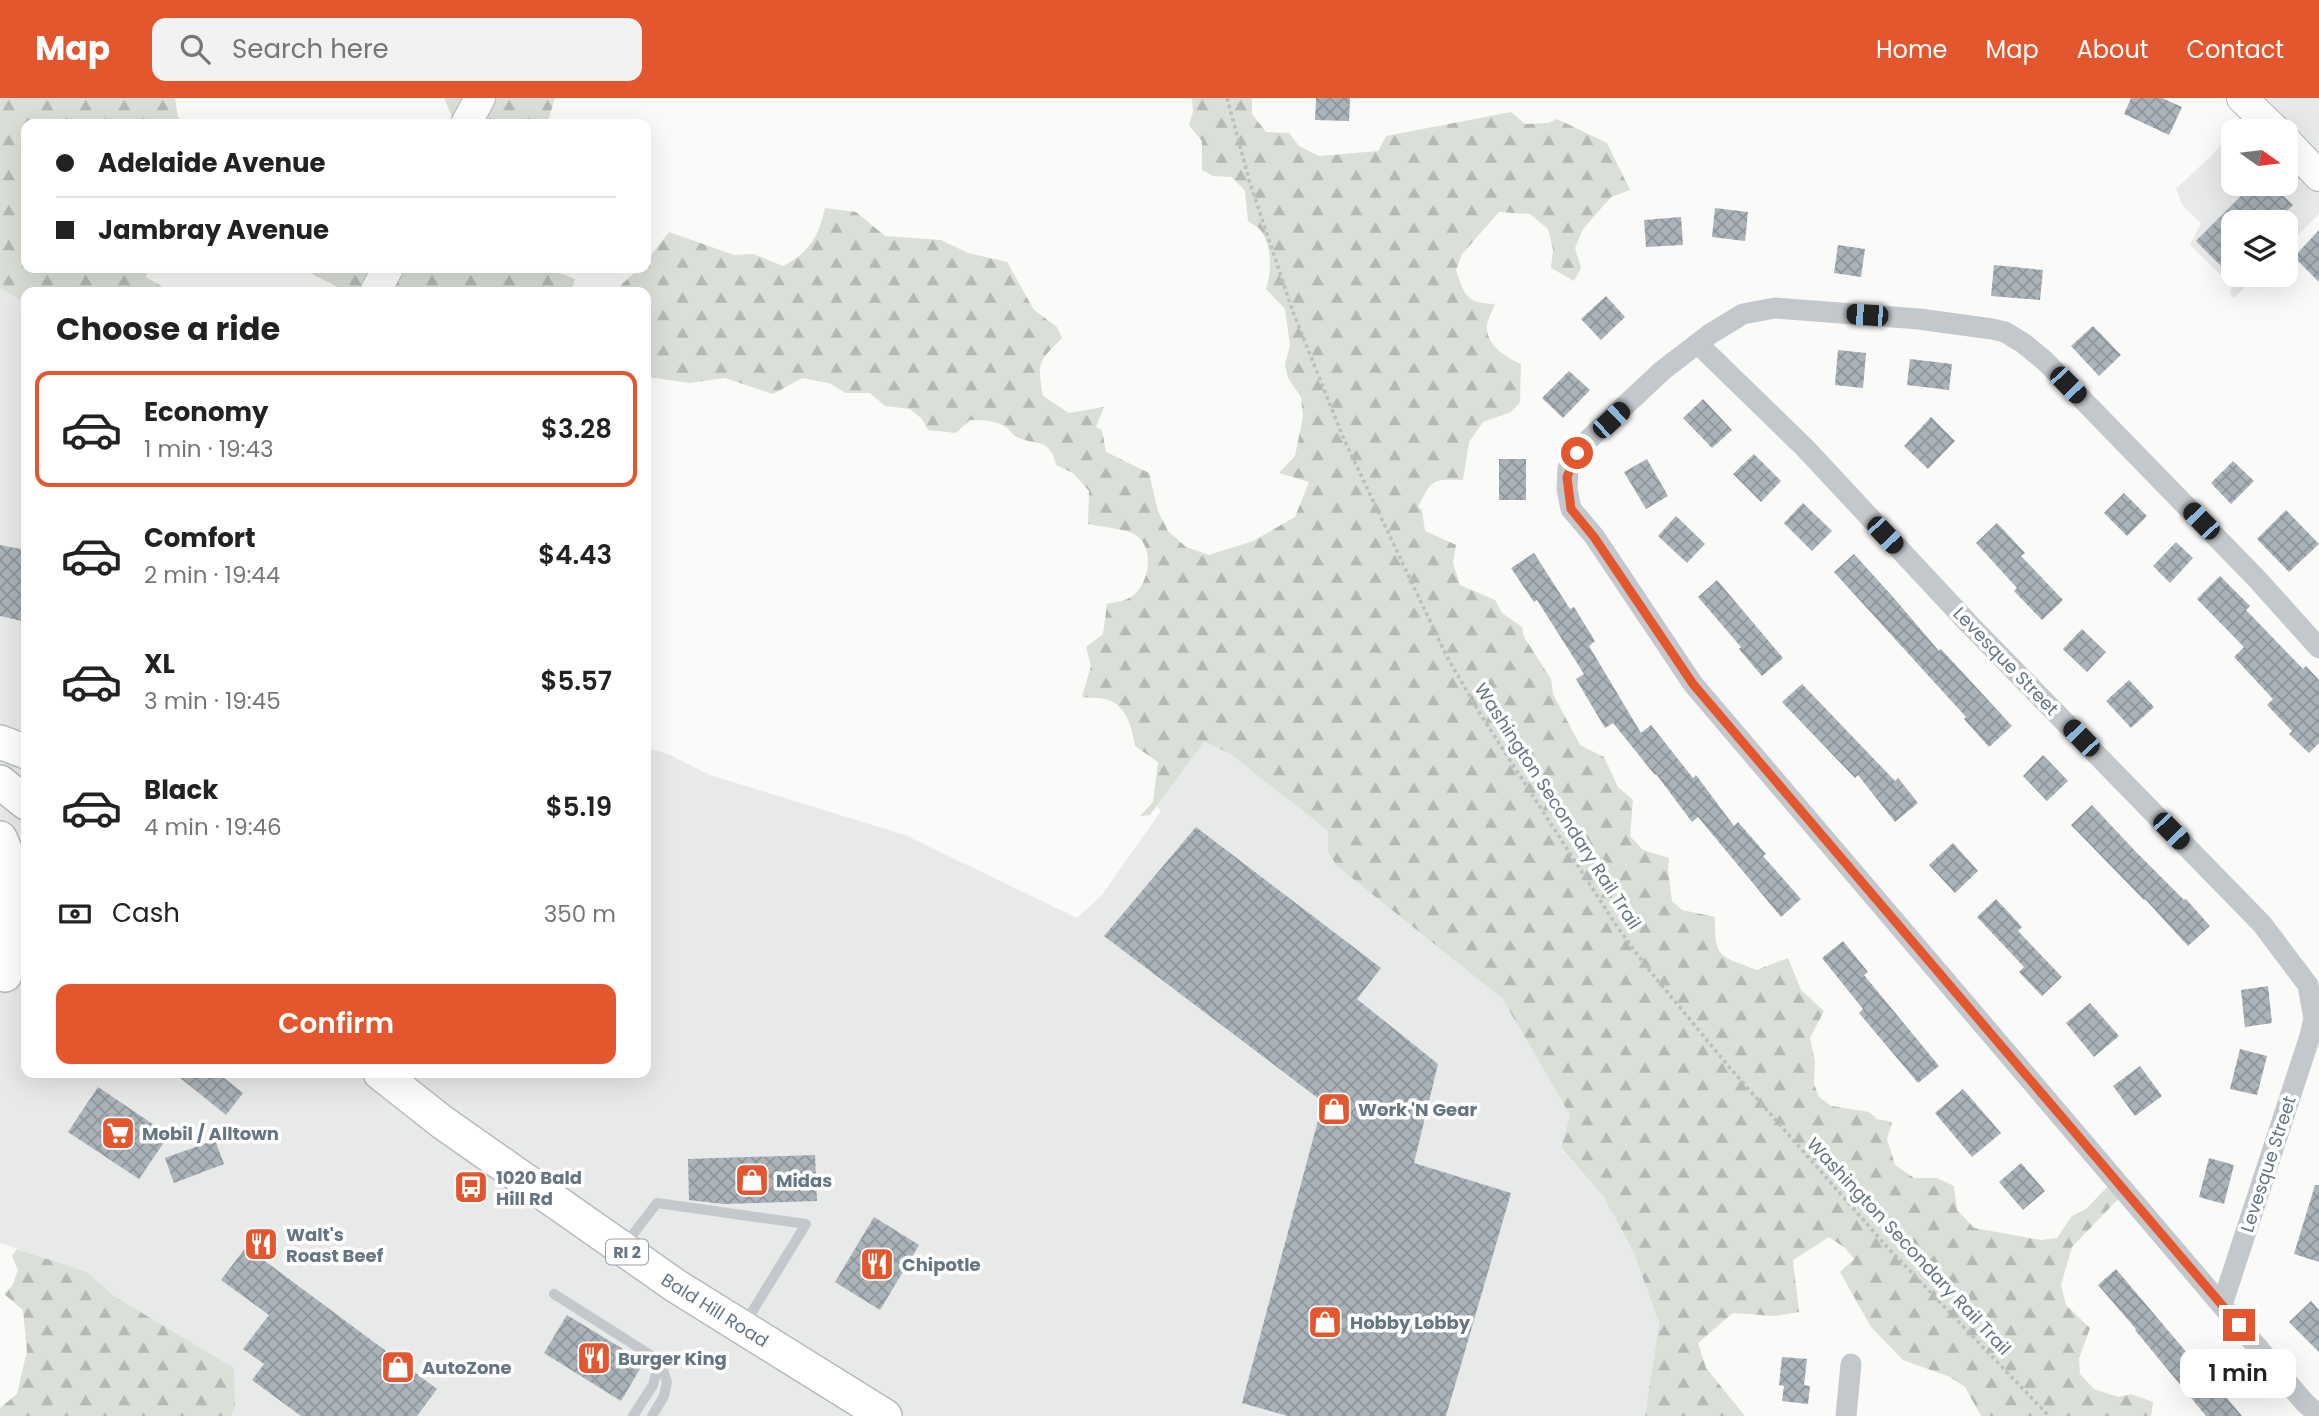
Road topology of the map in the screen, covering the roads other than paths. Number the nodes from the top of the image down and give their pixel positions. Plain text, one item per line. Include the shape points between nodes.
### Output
1 (481, 98) edge
2 (2250, 100) edge
3 (469, 119) edge
4 (2266, 119) edge
5 (2298, 154) edge
6 (2319, 176) edge
7 (1698, 344) junction
8 (2319, 648) edge
9 (0, 742) edge
10 (21, 750) edge
11 (0, 782) edge
12 (21, 799) edge
13 (0, 838) edge
14 (21, 945) edge
15 (10, 972) edge
16 (2315, 1027) edge
17 (386, 1078) edge
18 (621, 1249) junction
19 (554, 1294) dead end
20 (2222, 1305) junction
21 (743, 1328) junction
22 (660, 1362) junction
23 (1852, 1364) dead end
24 (2319, 1415) edge
25 (633, 1416) edge
26 (652, 1416) edge
27 (884, 1416) edge
28 (1846, 1416) edge

1 - 3 main road
2 - 4 main road
5 - 6 main road
7 - 8 street via 1743,314 1775,308 1919,319 2005,332 2045,361 2258,579
7 - 16 street, Levesque Street via 1805,448 1971,626 2262,924 2308,985
7 - 20 street via 1663,370 1577,453 1568,469 1571,509 1693,684
9 - 10 main road
11 - 12 main road
13 - 15 main road via 14,889
14 - 15 main road
16 - 20 street, Levesque Street
17 - 18 main road, Bald Hill Road / RI 2
18 - 21 main road, Bald Hill Road / RI 2
18 - 21 lane via 657,1203 806,1224
19 - 22 lane
20 - 24 street
21 - 27 main road, Bald Hill Road / RI 2
22 - 25 lane via 653,1385
22 - 26 lane via 667,1382
23 - 28 street

